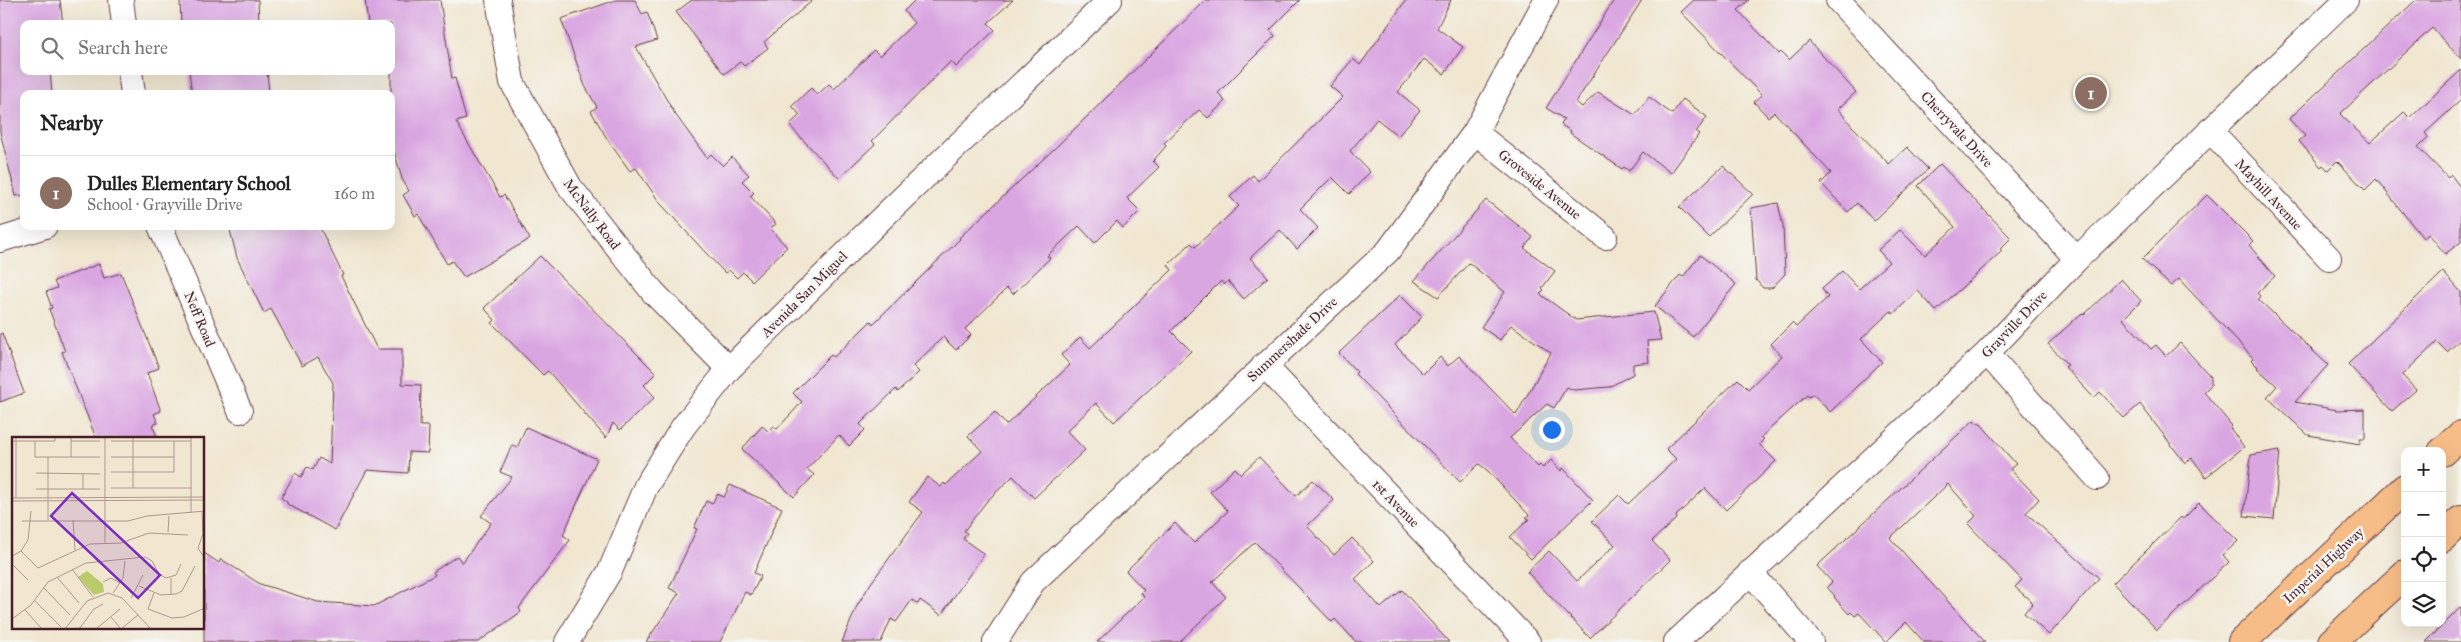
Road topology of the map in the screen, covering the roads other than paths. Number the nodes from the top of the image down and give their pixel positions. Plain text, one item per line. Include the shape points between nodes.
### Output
1 (121, 0) edge
2 (498, 0) edge
3 (1110, 0) edge
4 (1546, 0) edge
5 (1838, 0) edge
6 (2346, 0) edge
7 (124, 20) edge
8 (131, 75) edge
9 (132, 90) edge
10 (2210, 130) junction
11 (1475, 132) junction
12 (32, 230) edge
13 (162, 230) edge
14 (1605, 237) dead end
15 (0, 240) edge
16 (2329, 258) dead end
17 (2077, 259) junction
18 (1987, 353) junction
19 (1264, 365) junction
20 (729, 369) junction
21 (240, 411) dead end
22 (2461, 434) edge
23 (2446, 448) edge
24 (2098, 478) dead end
25 (2401, 492) edge
26 (2461, 520) edge
27 (2443, 537) edge
28 (1750, 572) junction
29 (2401, 578) edge
30 (567, 642) edge
31 (995, 642) edge
32 (1528, 642) edge
33 (1676, 642) edge
34 (1811, 642) edge
35 (2242, 642) edge
36 (2332, 642) edge

1 - 7 street
2 - 20 street, McNally Road via 512,82 570,187 653,292
3 - 20 street, Avenida San Miguel
4 - 11 street, Summershade Drive
5 - 17 street, Cherryvale Drive
6 - 10 street, Grayville Drive
8 - 9 street
10 - 16 street, Mayhill Avenue
10 - 17 street, Grayville Drive
11 - 14 street, Groveside Avenue
11 - 19 street, Summershade Drive via 1388,251
12 - 15 street
13 - 21 street, Neff Road
17 - 18 street, Grayville Drive
18 - 24 street
18 - 28 street, Grayville Drive
19 - 31 street, Summershade Drive via 1033,582
19 - 32 street, 1st Avenue
20 - 30 street, Avenida San Miguel via 683,427 646,486 610,571
22 - 23 main road
25 - 35 main road, Imperial Highway
26 - 27 main road
28 - 33 street, Grayville Drive
28 - 34 street
29 - 36 main road

